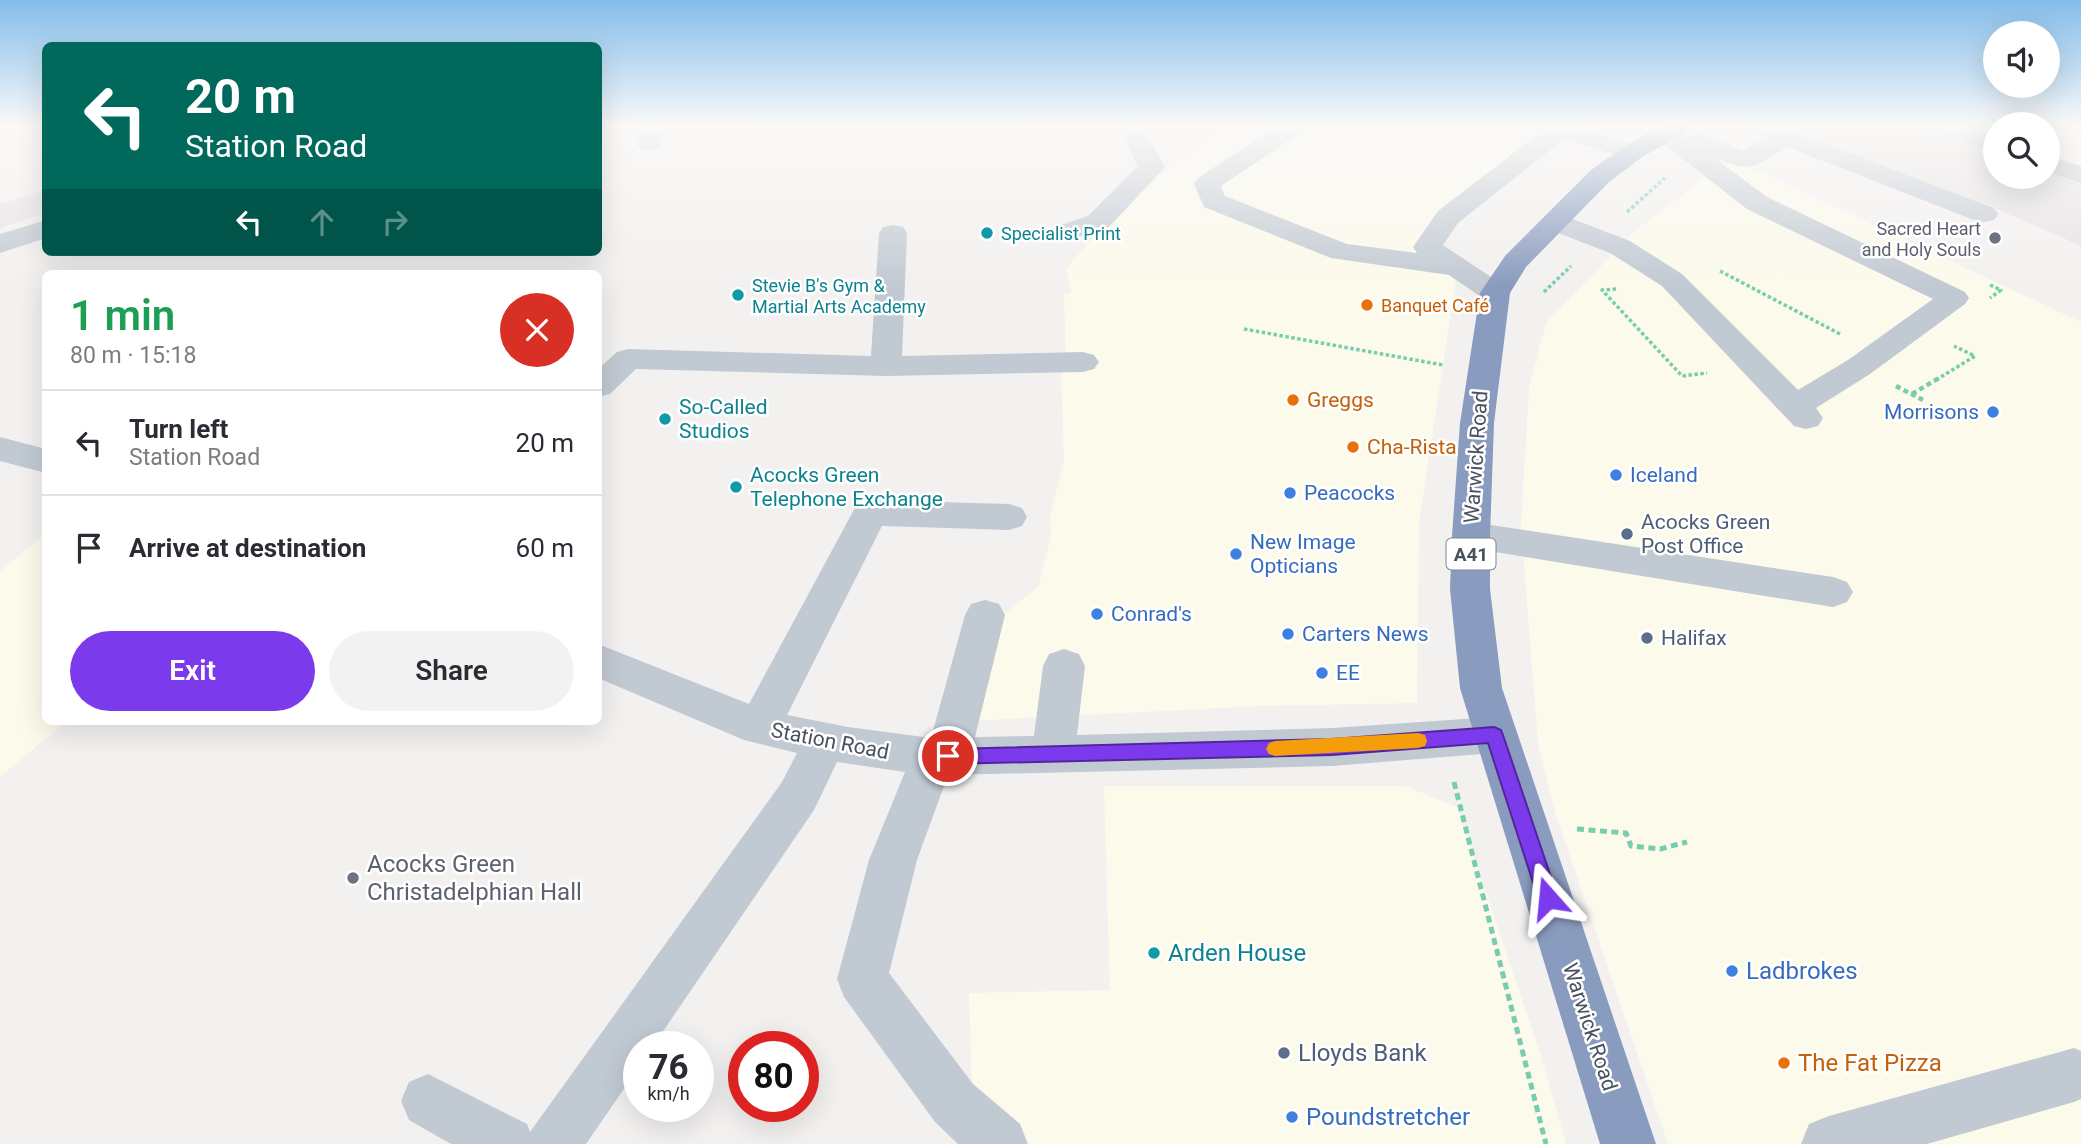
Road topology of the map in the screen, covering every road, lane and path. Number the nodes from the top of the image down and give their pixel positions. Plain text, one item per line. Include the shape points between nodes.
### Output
1 (1140, 179) edge
2 (1214, 179) edge
3 (1494, 179) edge
4 (1597, 179) edge
5 (1729, 179) edge
6 (1895, 179) edge
7 (1984, 214) dead end
8 (1555, 222) junction
9 (42, 229) edge
10 (1071, 231) dead end
11 (893, 233) dead end
12 (0, 244) edge
13 (1711, 266) dead end
14 (1456, 267) junction
15 (1627, 288) dead end
16 (1495, 293) junction
17 (1244, 329) dead end
18 (1844, 336) dead end
19 (1083, 362) dead end
20 (886, 366) junction
21 (1757, 366) junction
22 (1482, 370) junction
23 (602, 383) edge
24 (0, 449) edge
25 (42, 460) edge
26 (1009, 517) dead end
27 (1471, 536) junction
28 (1833, 592) dead end
29 (985, 615) dead end
30 (602, 662) edge
31 (1064, 666) dead end
32 (759, 726) junction
33 (1494, 735) junction
34 (825, 741) junction
35 (1053, 754) junction
36 (940, 756) junction
37 (1524, 824) junction
38 (1687, 842) dead end
39 (2074, 1075) dead end
40 (428, 1101) dead end
41 (507, 1144) edge
42 (553, 1144) edge
43 (1000, 1144) edge
44 (1628, 1144) edge
45 (1829, 1144) edge

1 - 10 street via 1098,222
2 - 14 street via 1207,184 1214,201 1341,252
3 - 14 street via 1448,217 1427,247
4 - 8 highway, Warwick Road / A41
5 - 21 street via 1757,204 1954,298 1801,412
6 - 7 street
8 - 16 highway, Warwick Road / A41 via 1515,262
8 - 21 street via 1620,247 1672,280
9 - 12 street
11 - 20 street
13 - 18 path
14 - 16 street
15 - 21 path via 1602,290 1682,376
16 - 22 highway, Warwick Road / A41
17 - 22 path
19 - 20 street
20 - 23 street via 628,359
22 - 27 highway, Warwick Road / A41
24 - 25 street
26 - 32 street via 870,513
27 - 28 street
27 - 33 highway, Warwick Road / A41 via 1470,589 1481,688
29 - 36 street
30 - 32 street, Station Road
31 - 35 street
32 - 34 street, Station Road
33 - 35 street, Station Road via 1332,747
33 - 37 highway, Warwick Road / A41
34 - 36 street, Station Road
34 - 42 street via 798,796
35 - 36 street, Station Road
36 - 43 street via 893,860 862,979 954,1103
37 - 38 path via 1626,833 1631,846 1660,849
37 - 44 highway, Warwick Road / A41
39 - 45 street
40 - 41 street

